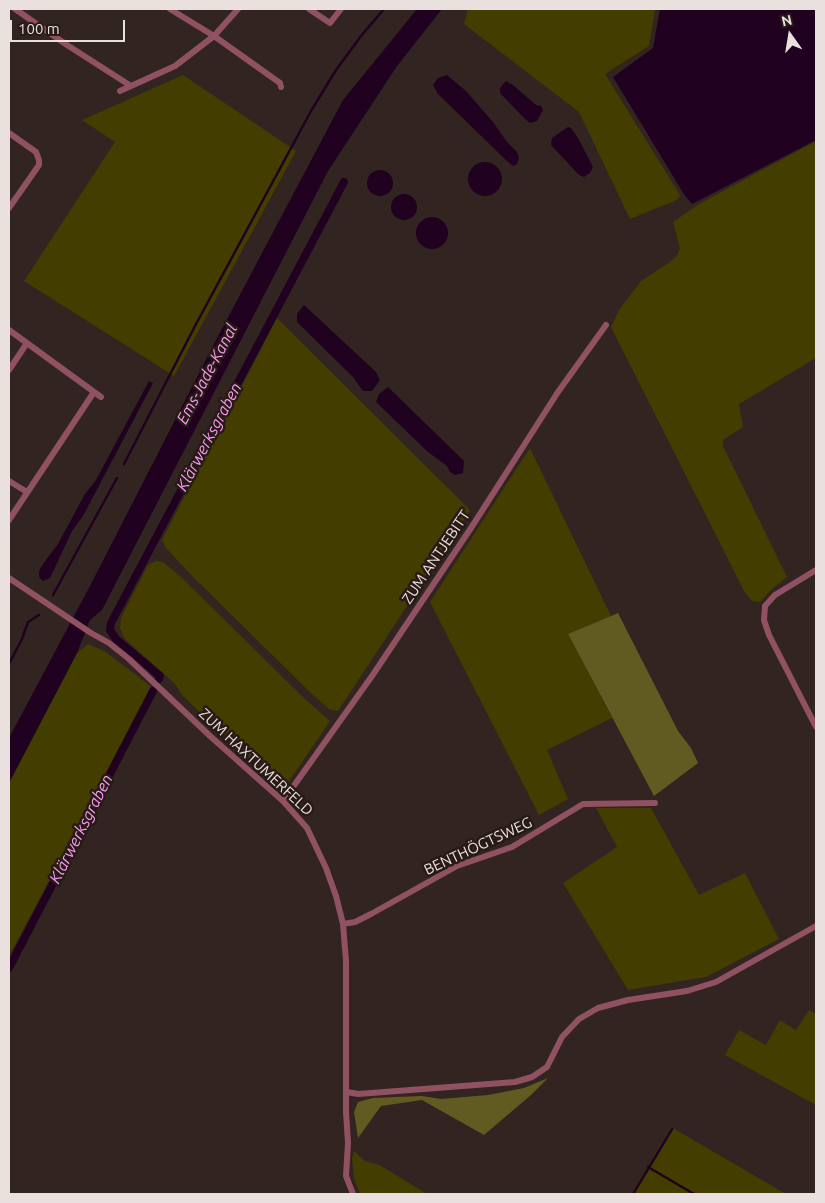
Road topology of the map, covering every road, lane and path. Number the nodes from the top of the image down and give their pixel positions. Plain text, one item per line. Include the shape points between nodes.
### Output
1 (15, 9) edge
2 (170, 9) edge
3 (238, 9) edge
4 (309, 9) edge
5 (341, 9) edge
6 (214, 36) junction
7 (131, 86) junction
8 (281, 87) dead end
9 (120, 92) dead end
10 (9, 132) edge
11 (9, 208) edge
12 (606, 325) dead end
13 (9, 330) edge
14 (27, 343) junction
15 (9, 370) edge
16 (94, 392) junction
17 (101, 397) dead end
18 (9, 481) edge
19 (27, 492) junction
20 (9, 520) edge
21 (816, 570) edge
22 (9, 578) edge
23 (816, 727) edge
24 (283, 801) junction
25 (655, 804) dead end
26 (343, 924) junction
27 (816, 926) edge
28 (347, 1092) junction
29 (353, 1194) edge

1 - 7 street
2 - 6 street
3 - 6 street
4 - 5 street via 330,23
6 - 7 street via 175,66
6 - 8 street via 280,83
7 - 9 street
10 - 11 street via 36,152 40,160
12 - 24 street, ZUM ANTJEBITT via 558,392 372,676
13 - 14 street
14 - 15 street
14 - 16 street
16 - 17 street
16 - 19 street
18 - 19 street
19 - 20 street
21 - 23 street via 775,595 765,606 764,620
22 - 24 street, ZUM HAXTUMERFELD via 129,659
24 - 26 street, ZUM HAXTUMERFELD via 307,828 330,877
25 - 26 street, BENTHÖGTSWEG via 582,804 512,847 457,866 371,914
26 - 28 street, ZUM HAXTUMERFELD
27 - 28 street via 716,982 687,991 598,1008 579,1019 562,1037 547,1067 532,1077 515,1082 358,1094
28 - 29 street, ZUM HAXTUMERFELD via 346,1176

